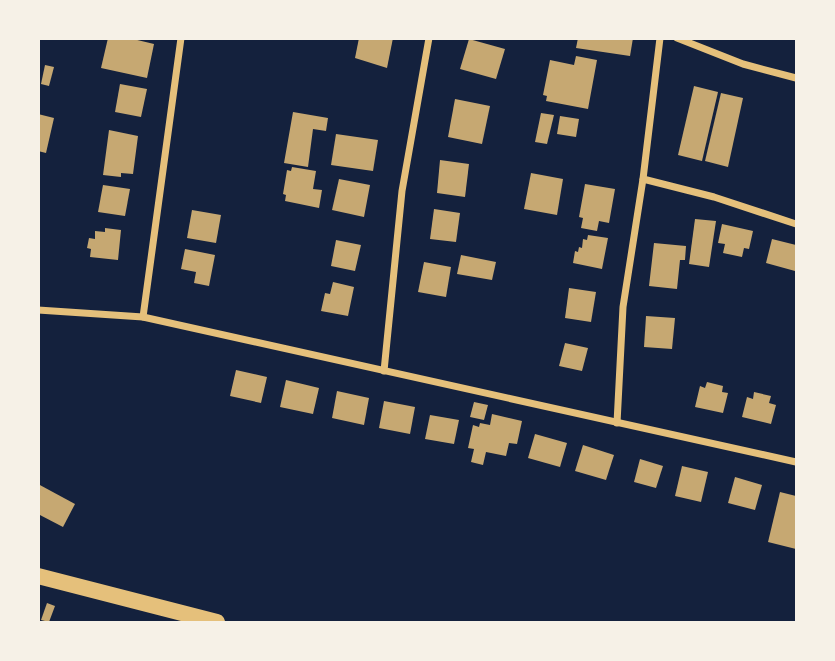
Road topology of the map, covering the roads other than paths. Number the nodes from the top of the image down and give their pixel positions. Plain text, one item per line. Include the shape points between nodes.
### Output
1 (181, 38) edge
2 (429, 38) edge
3 (660, 38) edge
4 (677, 38) edge
5 (796, 78) edge
6 (643, 179) junction
7 (796, 224) edge
8 (38, 310) edge
9 (143, 317) junction
10 (384, 371) junction
11 (617, 424) junction
12 (796, 463) edge
13 (38, 576) edge
14 (206, 621) edge

1 - 9 street
2 - 10 street via 402,191
3 - 6 street
4 - 5 street via 743,64
6 - 7 street
6 - 11 street via 624,307
8 - 9 street
9 - 10 street
10 - 11 street
11 - 12 street
13 - 14 main road

